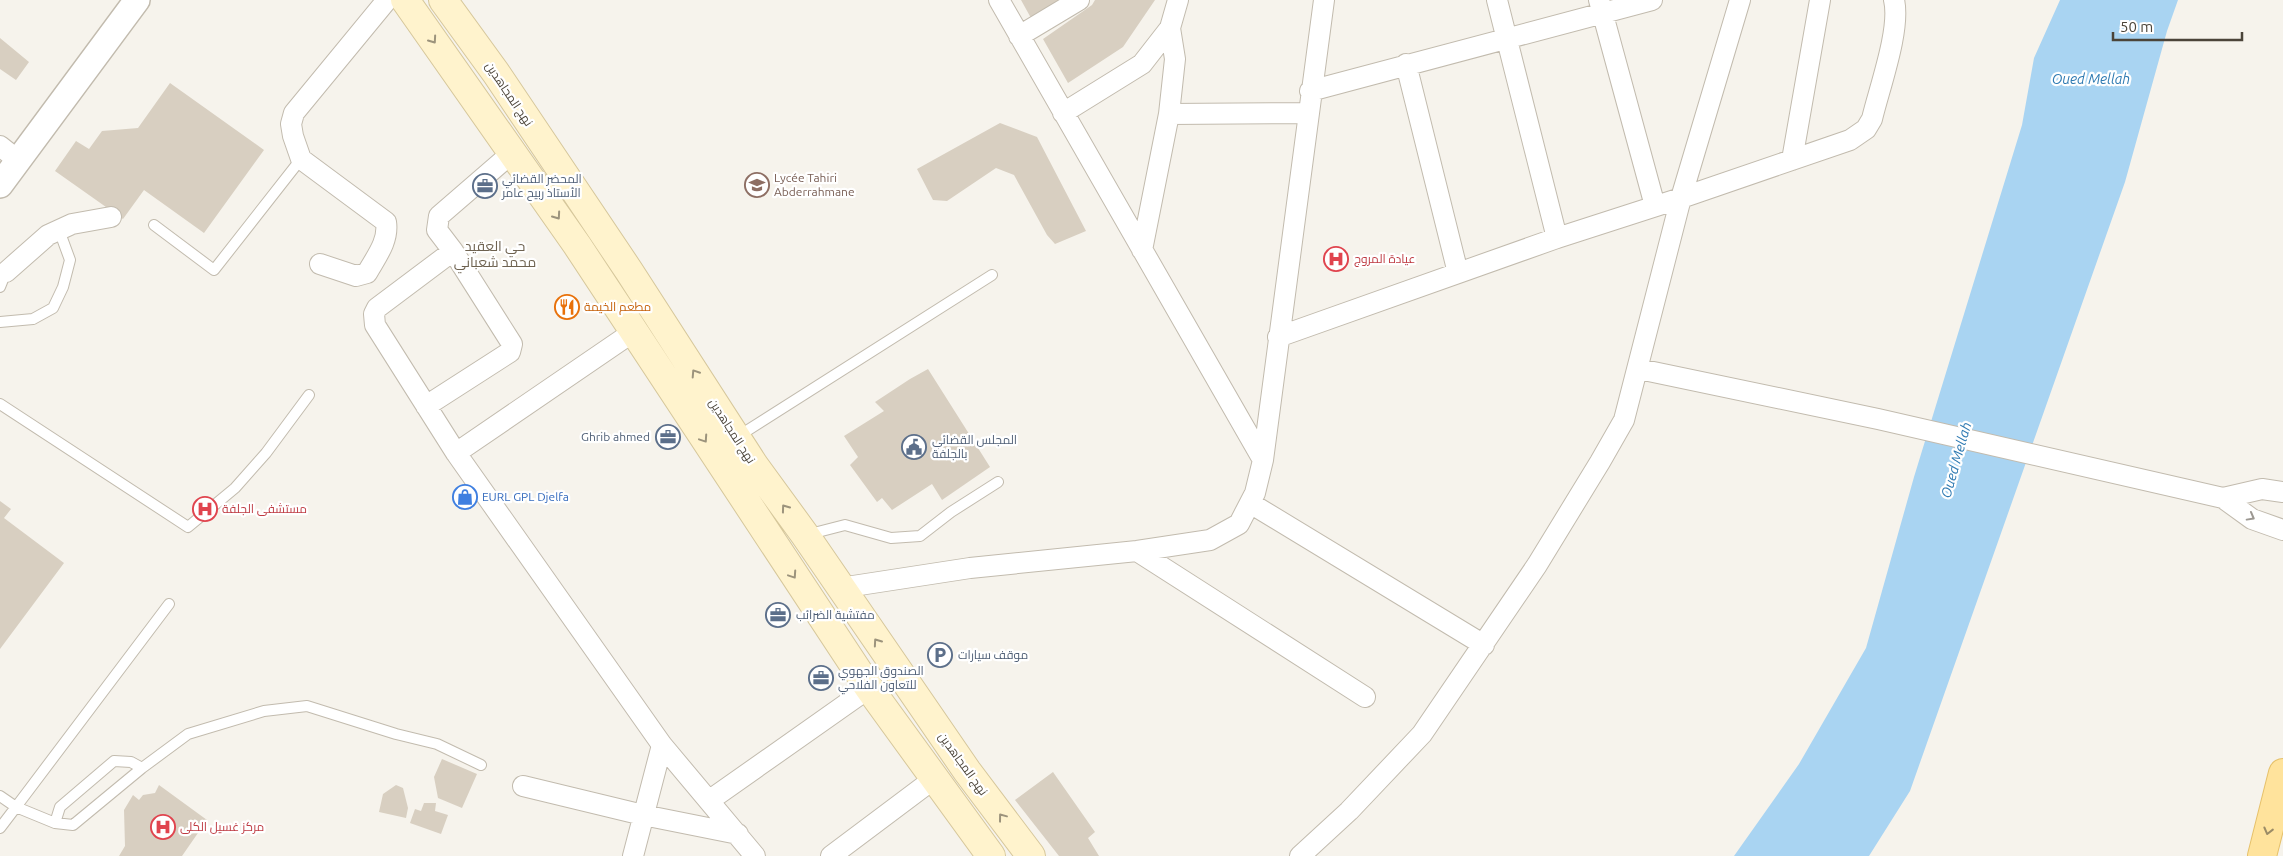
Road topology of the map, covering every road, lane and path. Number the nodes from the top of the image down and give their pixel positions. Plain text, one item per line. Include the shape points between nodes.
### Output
1 (137, 0) edge
2 (387, 0) edge
3 (405, 0) edge
4 (443, 0) edge
5 (999, 0) edge
6 (1079, 0) edge
7 (1178, 0) edge
8 (1324, 0) edge
9 (1497, 0) edge
10 (1652, 0) edge
11 (1740, 0) edge
12 (1820, 0) edge
13 (1894, 0) edge
14 (1601, 7) edge
15 (1170, 28) junction
16 (1019, 36) junction
17 (1506, 37) junction
18 (1406, 64) junction
19 (1310, 91) junction
20 (1063, 113) junction
21 (1307, 113) junction
22 (1169, 114) junction
23 (0, 146) edge
24 (513, 152) junction
25 (301, 159) junction
26 (1792, 160) junction
27 (19, 161) junction
28 (0, 185) edge
29 (1681, 198) junction
30 (1655, 206) junction
31 (111, 217) dead end
32 (154, 225) dead end
33 (59, 230) junction
34 (1557, 238) junction
35 (1142, 250) junction
36 (453, 251) junction
37 (320, 264) dead end
38 (1458, 273) junction
39 (992, 275) dead end
40 (2, 276) edge
41 (0, 322) edge
42 (633, 332) junction
43 (1278, 337) junction
44 (1639, 369) junction
45 (309, 395) dead end
46 (0, 404) edge
47 (426, 406) junction
48 (736, 437) junction
49 (456, 453) junction
50 (1262, 460) junction
51 (998, 482) dead end
52 (2283, 492) edge
53 (2223, 498) junction
54 (1250, 503) junction
55 (2283, 530) edge
56 (805, 535) junction
57 (1137, 550) junction
58 (840, 588) junction
59 (169, 604) dead end
60 (1484, 645) junction
61 (868, 688) junction
62 (1365, 697) dead end
63 (662, 745) junction
64 (480, 765) dead end
65 (142, 768) junction
66 (2283, 773) edge
67 (935, 778) junction
68 (523, 786) dead end
69 (0, 796) edge
70 (710, 800) junction
71 (16, 807) junction
72 (643, 814) junction
73 (55, 823) junction
74 (0, 828) edge
75 (738, 834) junction
76 (633, 856) edge
77 (755, 856) edge
78 (831, 856) edge
79 (991, 856) edge
80 (1031, 856) edge
81 (1300, 856) edge
82 (2262, 856) edge

1 - 27 street
2 - 25 street via 294,113 291,124
3 -> 24 main road
48 -> 4 main road, نهج المجاهدين via 624,263
5 - 16 street
6 - 16 street
7 - 15 street
8 - 19 street
9 - 17 street
10 - 14 street
11 - 29 street
12 - 26 street
13 - 26 street via 1893,35 1872,119 1866,129 1850,140
14 - 17 street
14 - 30 street
15 - 20 street via 1142,64
15 - 22 street via 1175,59
16 - 20 street
17 - 18 street
17 - 34 street
18 - 19 street
18 - 38 street
19 - 21 street
20 - 35 street
21 - 22 street
21 - 43 street
22 - 35 street
23 - 27 street
24 - 36 street via 440,216 437,230
24 -> 42 main road
25 - 32 lane via 214,270
25 - 37 street via 377,214 386,222 388,231 367,273 356,276
26 - 29 street
27 - 28 street
29 - 30 street
29 - 44 street
30 - 34 street
31 - 33 street via 72,224
33 - 40 street via 48,235
33 - 41 lane via 70,260 53,308 33,319
34 - 38 street
35 - 50 street
36 - 47 street via 377,308 374,314 375,325
36 - 47 street via 512,348
38 - 43 street
39 - 48 lane
42 - 49 street
42 -> 61 main road
43 - 50 street
44 - 53 street via 1878,419
44 - 60 street via 1624,420 1537,565
45 - 46 lane via 235,488 188,527
47 - 49 street
56 -> 48 main road, نهج المجاهدين
49 - 63 street
50 - 54 street
51 - 56 lane via 920,536 891,538 845,525
52 - 53 street via 2262,489
53 -> 55 street via 2252,518
54 - 57 street via 1239,524 1210,540
54 - 60 street
56 - 58 main road, نهج المجاهدين
57 - 58 street via 970,568
57 - 62 street
80 -> 58 main road, نهج المجاهدين
59 - 71 lane
60 - 81 street via 1422,734 1349,811
61 - 67 main road
61 - 70 street
63 - 70 street
63 - 72 street
64 - 65 lane via 437,744 307,706 264,711 188,734
65 - 73 lane via 73,825
65 - 73 lane via 131,762 114,761 60,807
66 -> 82 main road
67 - 78 street
67 - 79 main road
68 - 72 street
69 - 71 lane
70 - 75 street
71 - 73 lane
71 - 74 lane
72 - 75 street
72 - 76 street
75 - 77 street

